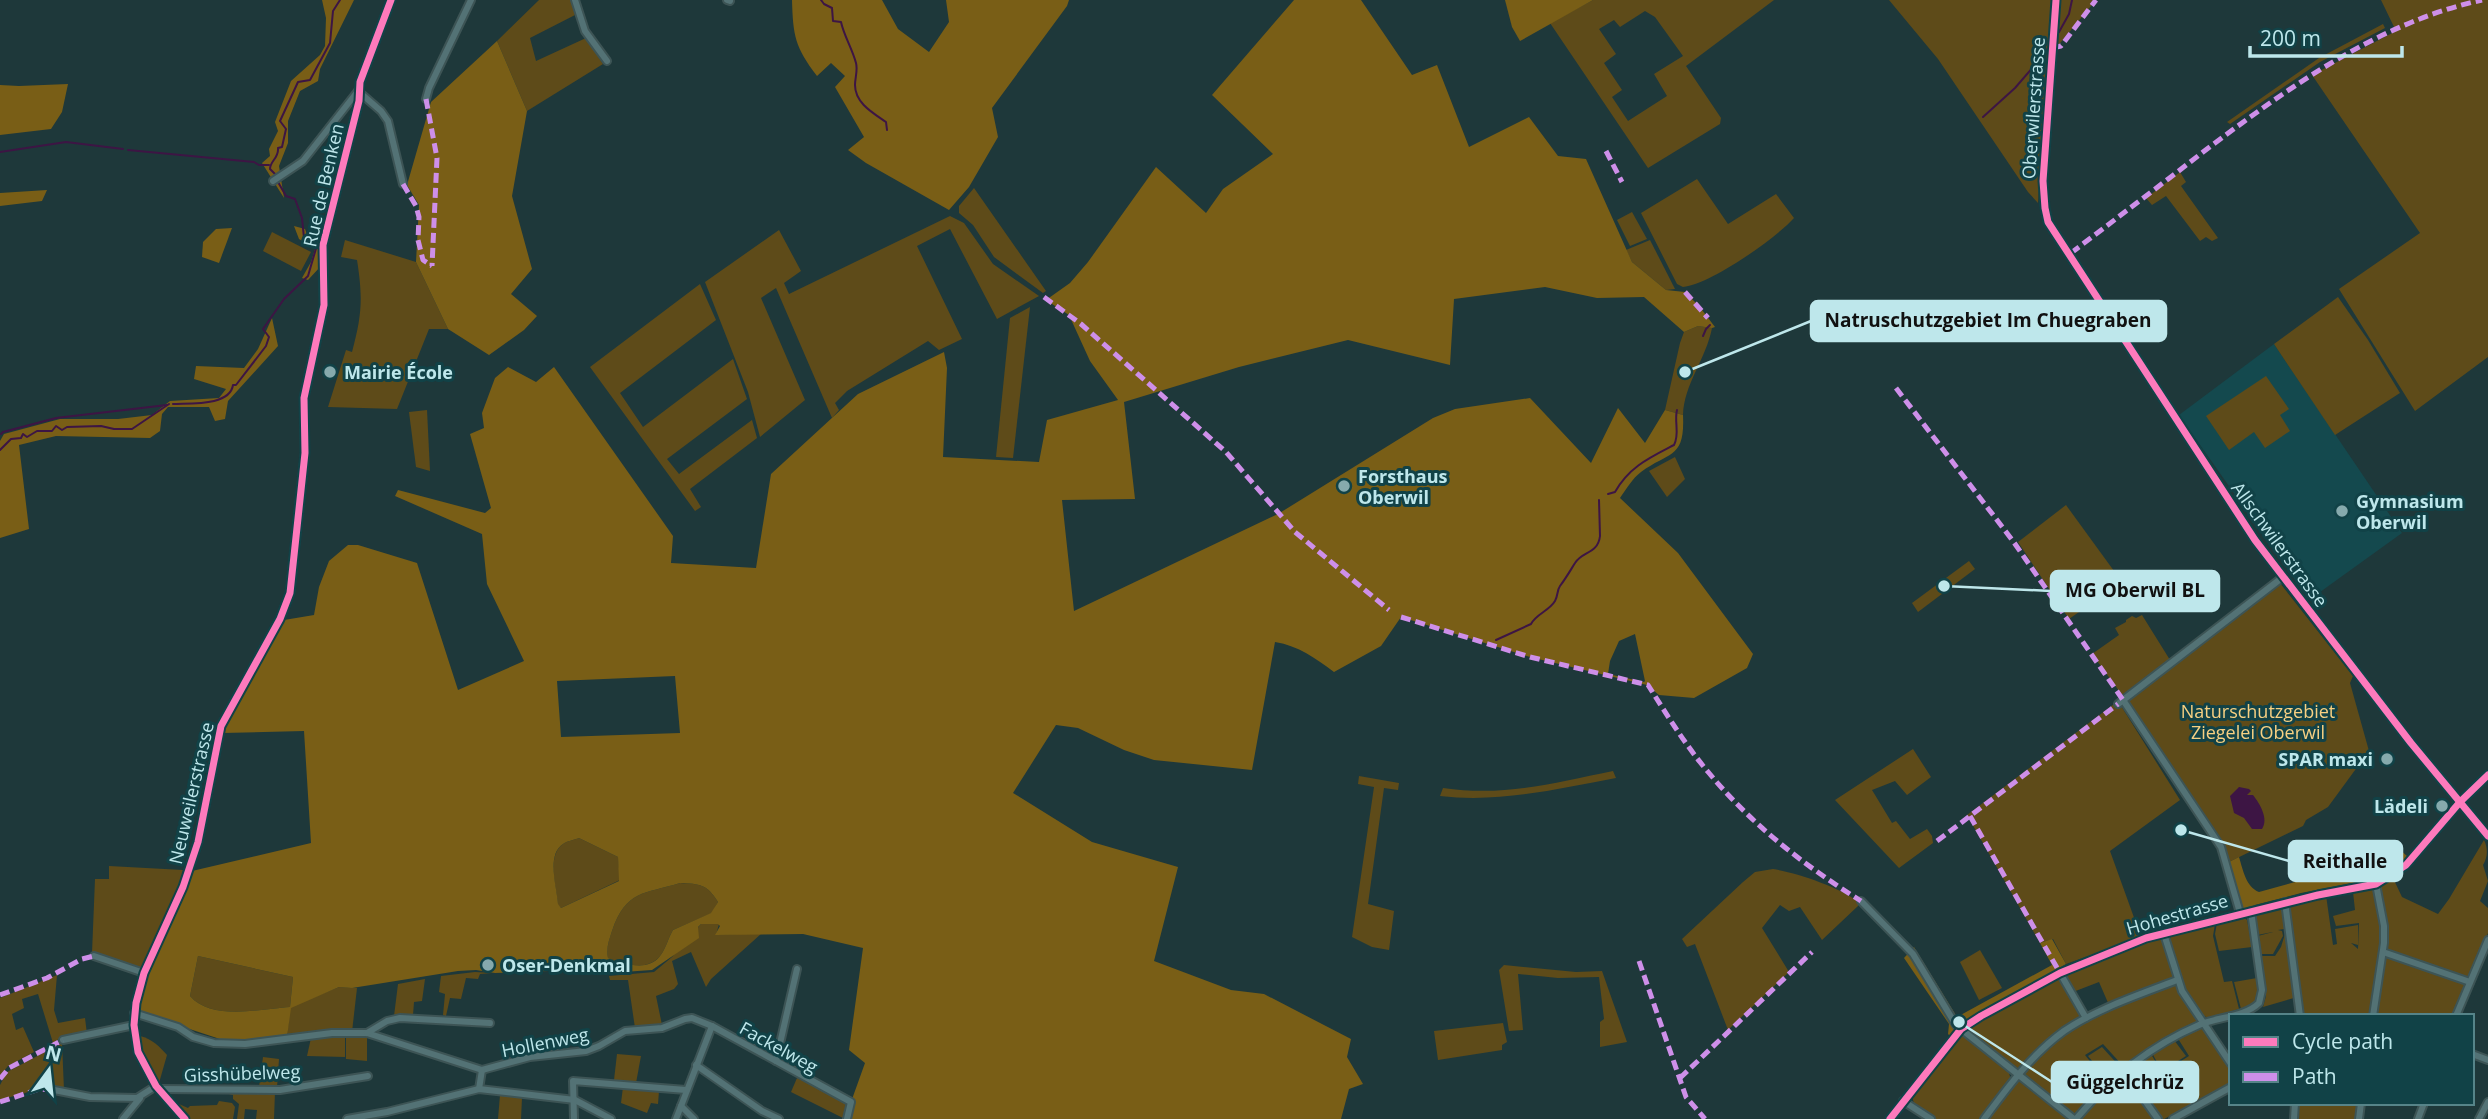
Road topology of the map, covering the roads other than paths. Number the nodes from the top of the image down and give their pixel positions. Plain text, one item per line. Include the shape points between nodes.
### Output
1 (391, 0) edge
2 (471, 0) edge
3 (575, 0) edge
4 (2056, 0) edge
5 (607, 61) dead end
6 (358, 92) junction
7 (426, 99) dead end
8 (273, 181) dead end
9 (403, 184) dead end
10 (2069, 254) joint
11 (304, 465) joint
12 (2283, 578) junction
13 (2488, 775) edge
14 (2460, 802) junction
15 (2488, 836) edge
16 (2376, 884) junction
17 (1861, 901) dead end
18 (2285, 902) junction
19 (2251, 911) junction
20 (2240, 913) junction
21 (2164, 934) junction
22 (2488, 940) edge
23 (2383, 952) junction
24 (94, 956) dead end
25 (797, 969) dead end
26 (144, 973) junction
27 (2060, 973) junction
28 (2178, 980) junction
29 (2470, 982) junction
30 (134, 1013) junction
31 (2234, 1014) edge
32 (2300, 1014) edge
33 (2373, 1014) edge
34 (2457, 1014) edge
35 (2229, 1015) edge
36 (692, 1018) joint
37 (2086, 1018) junction
38 (490, 1023) dead end
39 (2203, 1023) junction
40 (134, 1025) junction
41 (712, 1026) junction
42 (1961, 1029) junction
43 (367, 1033) junction
44 (63, 1040) dead end
45 (776, 1061) junction
46 (2229, 1061) edge
47 (696, 1065) junction
48 (482, 1070) junction
49 (2123, 1070) junction
50 (2018, 1075) junction
51 (368, 1076) dead end
52 (157, 1088) junction
53 (2229, 1088) edge
54 (479, 1089) junction
55 (54, 1090) dead end
56 (686, 1090) junction
57 (148, 1093) junction
58 (575, 1100) junction
59 (1903, 1101) junction
60 (2488, 1102) edge
61 (681, 1106) junction
62 (123, 1119) edge
63 (185, 1119) edge
64 (347, 1119) edge
65 (575, 1119) edge
66 (611, 1119) edge
67 (676, 1119) edge
68 (694, 1119) edge
69 (779, 1119) edge
70 (847, 1119) edge
71 (1890, 1119) edge
72 (1931, 1119) edge
73 (1984, 1119) edge
74 (2075, 1119) edge
75 (2158, 1119) edge
76 (2173, 1119) edge
77 (2479, 1119) edge

1 - 6 street, Rue de Benken
2 - 7 street
3 - 5 street via 585,31
4 - 10 street, Oberwilerstrasse via 2043,194 2048,222
6 - 8 street via 303,161
6 - 9 street via 388,121
6 - 11 street, Rue de Benken via 323,244 324,305 304,394
10 - 12 street, Allschwilerstrasse
11 - 26 street, Neuweilerstrasse via 287,602 221,726 198,842
12 - 14 street, Allschwilerstrasse
12 - 20 street via 2120,702 2221,847
13 - 14 street, Hohestrasse
14 - 15 street, Allschwilerstrasse
14 - 16 street, Hohestrasse via 2406,865
16 - 18 street, Hohestrasse
16 - 23 street via 2384,926
17 - 42 street via 1913,954
18 - 19 street, Hohestrasse
18 - 32 street
19 - 20 street, Hohestrasse
19 - 31 street via 2261,999 2251,1009
20 - 21 street, Hohestrasse
21 - 27 street, Hohestrasse via 2119,947
21 - 28 street
22 - 29 street
23 - 29 street
23 - 33 street
24 - 26 street
25 - 45 street
26 - 30 street, Neuweilerstrasse
27 - 37 street
27 - 42 street, Hohestrasse
28 - 37 street
28 - 39 street
29 - 34 street
30 - 40 street, Neuweilerstrasse
30 - 43 street via 214,1042 245,1044
35 - 39 street
36 - 41 street, Fackelweg
36 - 48 street, Hollenweg via 662,1028 625,1031 586,1051 530,1057
37 - 50 street via 2048,1044
38 - 43 street via 400,1018
39 - 46 street
39 - 49 street via 2153,1048
40 - 44 street
40 - 52 street, Neuweilerstrasse via 138,1052
41 - 45 street, Fackelweg
41 - 47 street
42 - 50 street
42 - 59 street, Hohestrasse
43 - 48 street
45 - 70 street, Fackelweg via 851,1102
47 - 56 street
47 - 69 street
48 - 54 street
49 - 74 street
49 - 75 street
50 - 73 street
50 - 74 street
51 - 52 street, Gisshübelweg via 279,1090
52 - 57 street
52 - 63 street, Neuweilerstrasse
53 - 76 street
54 - 58 street
54 - 64 street
55 - 57 street via 90,1097 137,1098
56 - 58 street via 573,1081
56 - 61 street
57 - 62 street
58 - 65 street
58 - 66 street
59 - 71 street, Hohestrasse
59 - 72 street
60 - 77 street
61 - 67 street
61 - 68 street

